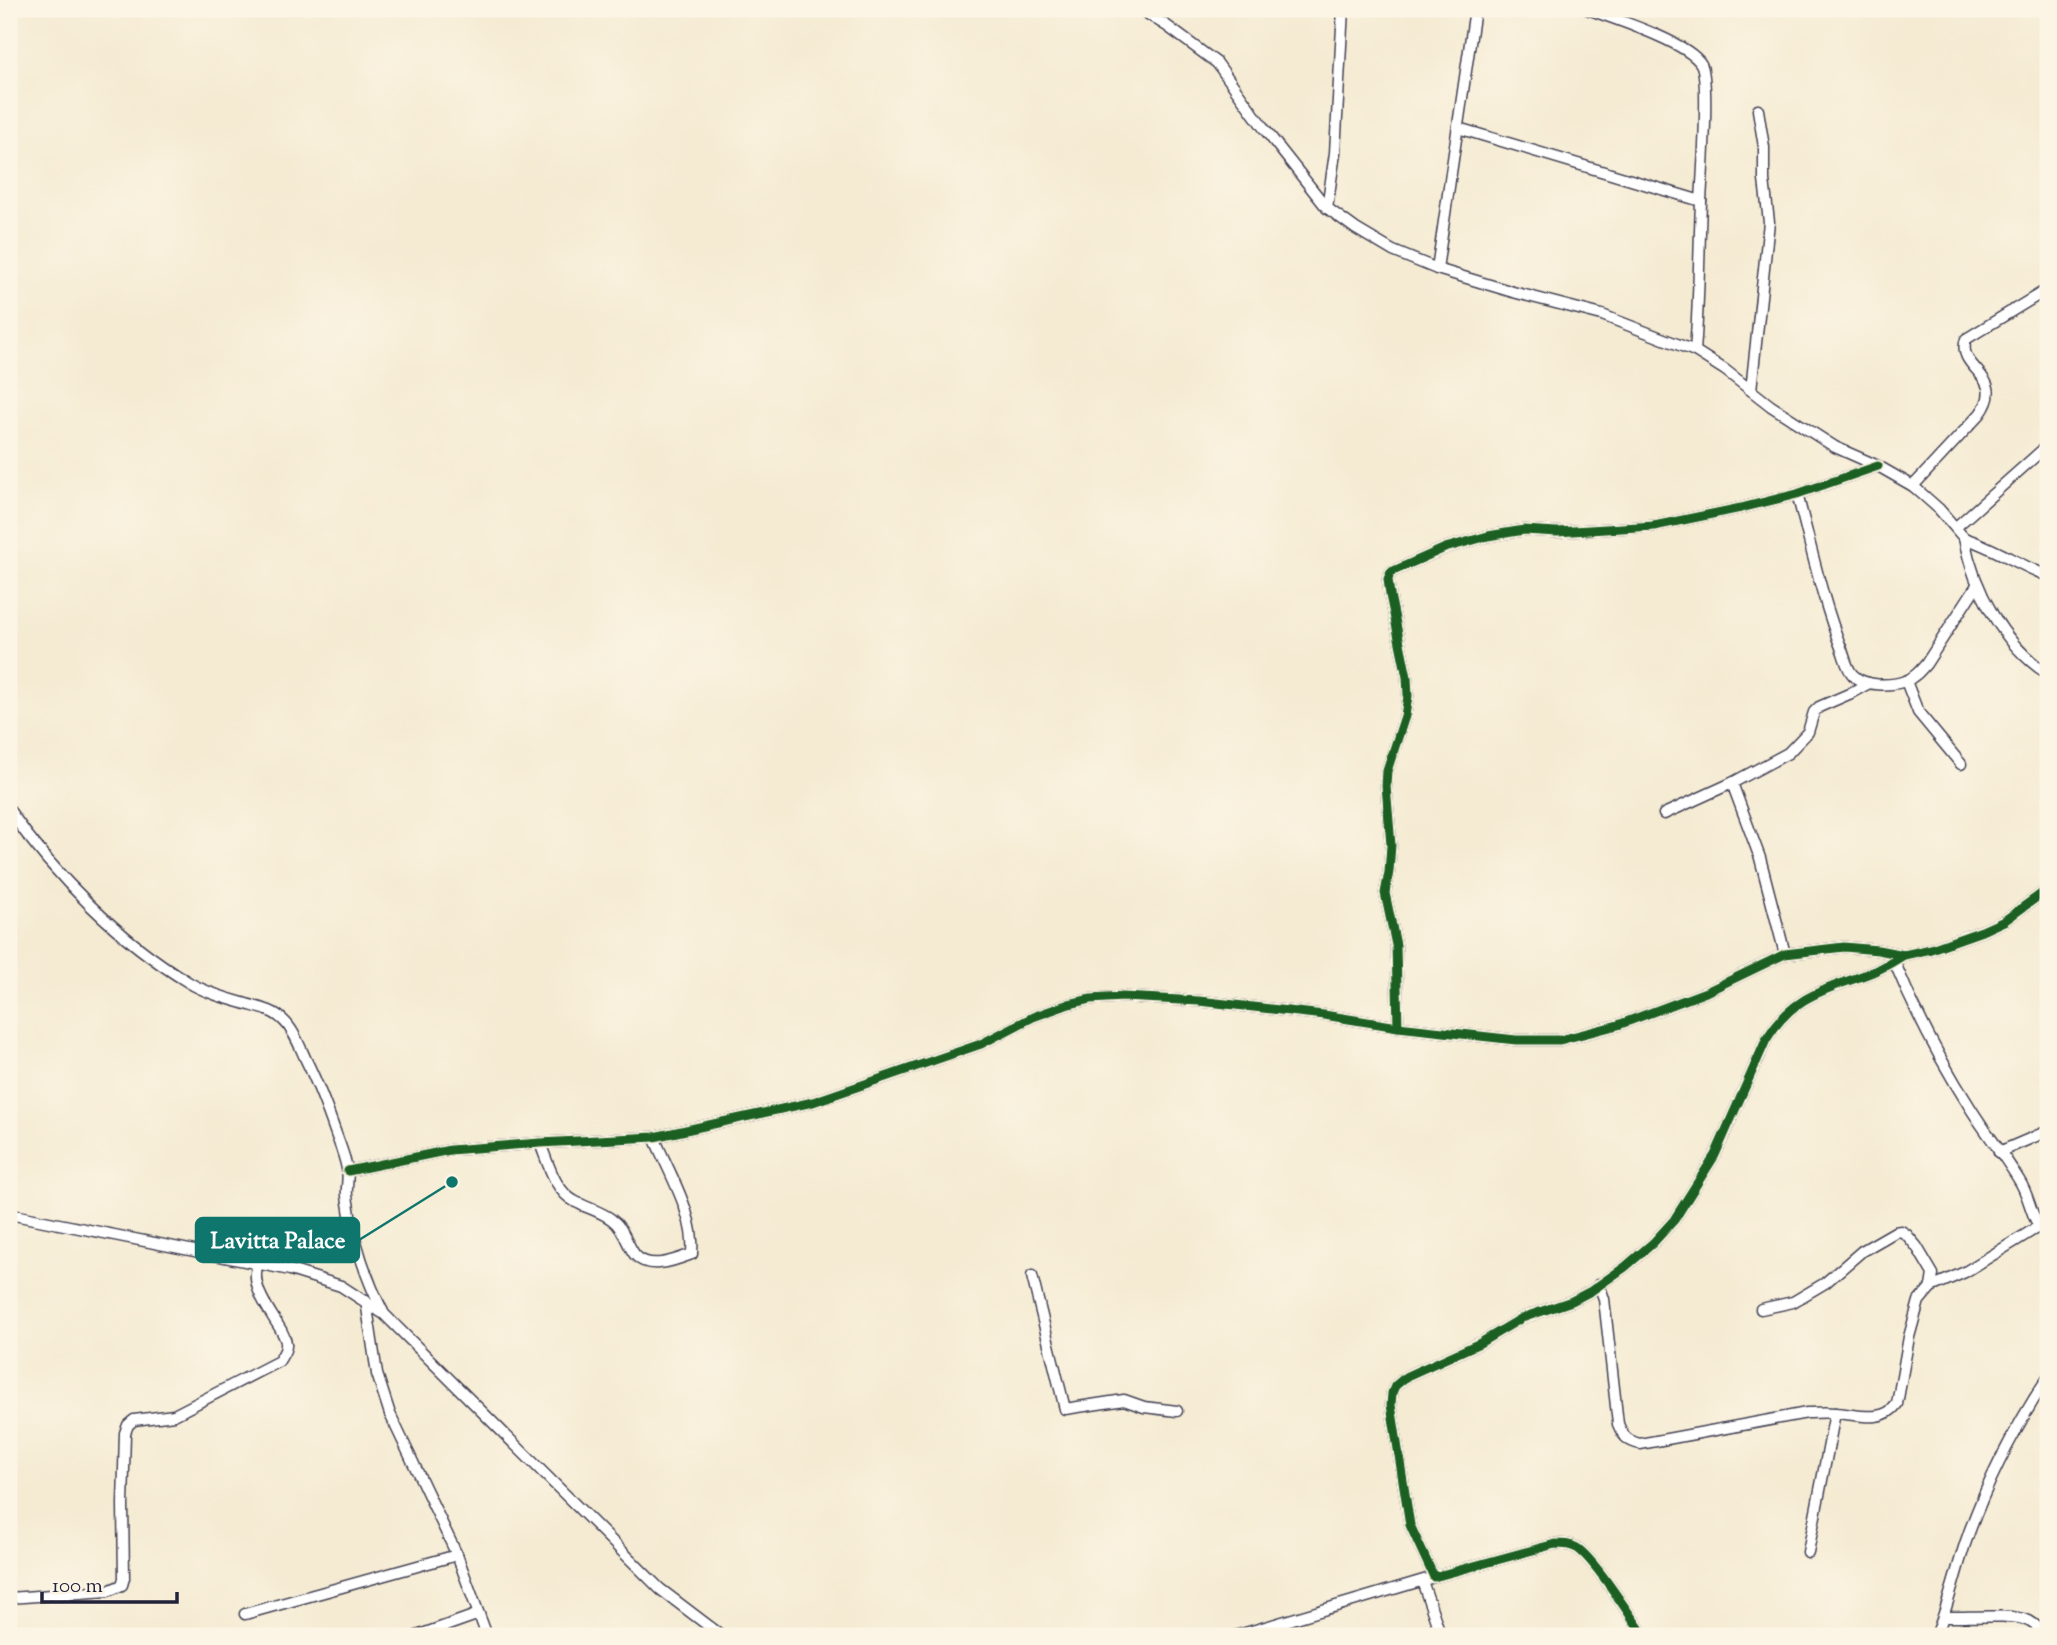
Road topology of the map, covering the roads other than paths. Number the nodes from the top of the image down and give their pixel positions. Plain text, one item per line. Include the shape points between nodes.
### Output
1 (1140, 9) edge
2 (1343, 9) edge
3 (1475, 9) edge
4 (1587, 9) edge
5 (1758, 110) dead end
6 (1458, 128) junction
7 (1701, 201) junction
8 (1327, 208) junction
9 (1437, 269) junction
10 (2048, 289) edge
11 (1695, 351) junction
12 (1751, 390) junction
13 (2048, 444) edge
14 (1878, 466) junction
15 (1913, 485) junction
16 (1797, 494) junction
17 (1956, 527) junction
18 (1964, 538) junction
19 (2048, 576) edge
20 (1977, 585) junction
21 (2048, 674) edge
22 (1906, 681) junction
23 (1870, 683) junction
24 (1961, 764) dead end
25 (1732, 783) junction
26 (9, 810) edge
27 (1664, 814) dead end
28 (2048, 889) edge
29 (1785, 954) junction
30 (1899, 958) junction
31 (1398, 1027) junction
32 (2048, 1131) edge
33 (653, 1137) junction
34 (540, 1143) junction
35 (1999, 1152) junction
36 (348, 1171) junction
37 (9, 1214) edge
38 (2038, 1227) junction
39 (2048, 1236) edge
40 (258, 1264) junction
41 (1032, 1276) dead end
42 (1599, 1284) junction
43 (1931, 1287) junction
44 (366, 1301) junction
45 (1760, 1309) dead end
46 (384, 1314) junction
47 (2048, 1377) edge
48 (1177, 1411) dead end
49 (1835, 1413) junction
50 (1808, 1552) dead end
51 (457, 1555) junction
52 (1434, 1577) junction
53 (1422, 1581) junction
54 (9, 1598) edge
55 (244, 1614) dead end
56 (479, 1614) junction
57 (1944, 1618) junction
58 (1639, 1628) dead end
59 (417, 1636) edge
60 (487, 1636) edge
61 (722, 1636) edge
62 (1235, 1636) edge
63 (1441, 1636) edge
64 (1936, 1636) edge
65 (2046, 1636) edge

1 - 8 street via 1217,63
2 - 8 street via 1335,153
3 - 6 street
4 - 7 street via 1669,41 1701,64
5 - 12 street via 1769,222
6 - 7 street
6 - 9 street
7 - 11 street
8 - 9 street via 1392,251
9 - 11 street via 1602,315
10 - 15 street via 1966,339 1966,356 1988,387 1989,400
11 - 12 street
12 - 14 street via 1835,447
13 - 17 street
14 - 15 street
14 - 16 street
15 - 17 street
16 - 23 street via 1848,668 1852,675
16 - 31 street via 1654,526 1524,530 1488,536 1445,548 1391,572 1390,595 1408,696 1386,786 1391,845 1385,893 1396,945
17 - 18 street
18 - 19 street
18 - 20 street
20 - 21 street via 2019,650
20 - 22 street via 1926,664
22 - 23 street
22 - 24 street via 1918,712
23 - 25 street via 1819,707 1802,741
25 - 27 street
25 - 29 street via 1760,858
26 - 36 street via 85,900 138,946 190,983 283,1019 318,1085
28 - 30 street via 2004,921
29 - 30 street via 1844,947 1878,950
29 - 31 street via 1706,992 1618,1025 1560,1040 1516,1040
30 - 35 street via 1920,1020
30 - 42 street via 1801,1000 1776,1022 1715,1155 1674,1220 1625,1268
31 - 33 street via 1199,1001 1123,996 1091,999 1033,1017 981,1044 813,1102
32 - 35 street
33 - 34 street
33 - 34 street via 692,1229 693,1243 692,1254 653,1264 636,1255 611,1219 565,1195
34 - 36 street via 450,1150
35 - 38 street via 2021,1182
36 - 46 street via 355,1241
37 - 40 street
38 - 39 street
38 - 43 street via 1965,1272
40 - 44 street via 341,1286
40 - 54 street via 257,1286 284,1336 284,1353 279,1361 174,1415 134,1420 128,1425 122,1585 108,1591
41 - 48 street via 1065,1409 1124,1400
42 - 49 street via 1618,1424 1629,1441 1640,1444 1807,1413
42 - 52 street via 1572,1301 1522,1318 1395,1386 1391,1405 1410,1525
43 - 45 street via 1933,1274 1901,1231 1862,1251 1825,1283 1793,1302
43 - 49 street via 1919,1301 1892,1412 1881,1416
44 - 46 street
44 - 51 street via 377,1374 390,1414
46 - 61 street via 660,1589
47 - 57 street via 1993,1474 1965,1544
49 - 50 street
51 - 55 street
51 - 56 street
52 - 53 street
52 - 58 street via 1565,1544 1593,1564
53 - 62 street
53 - 63 street
56 - 59 street
56 - 60 street
57 - 64 street
57 - 65 street via 2027,1620

